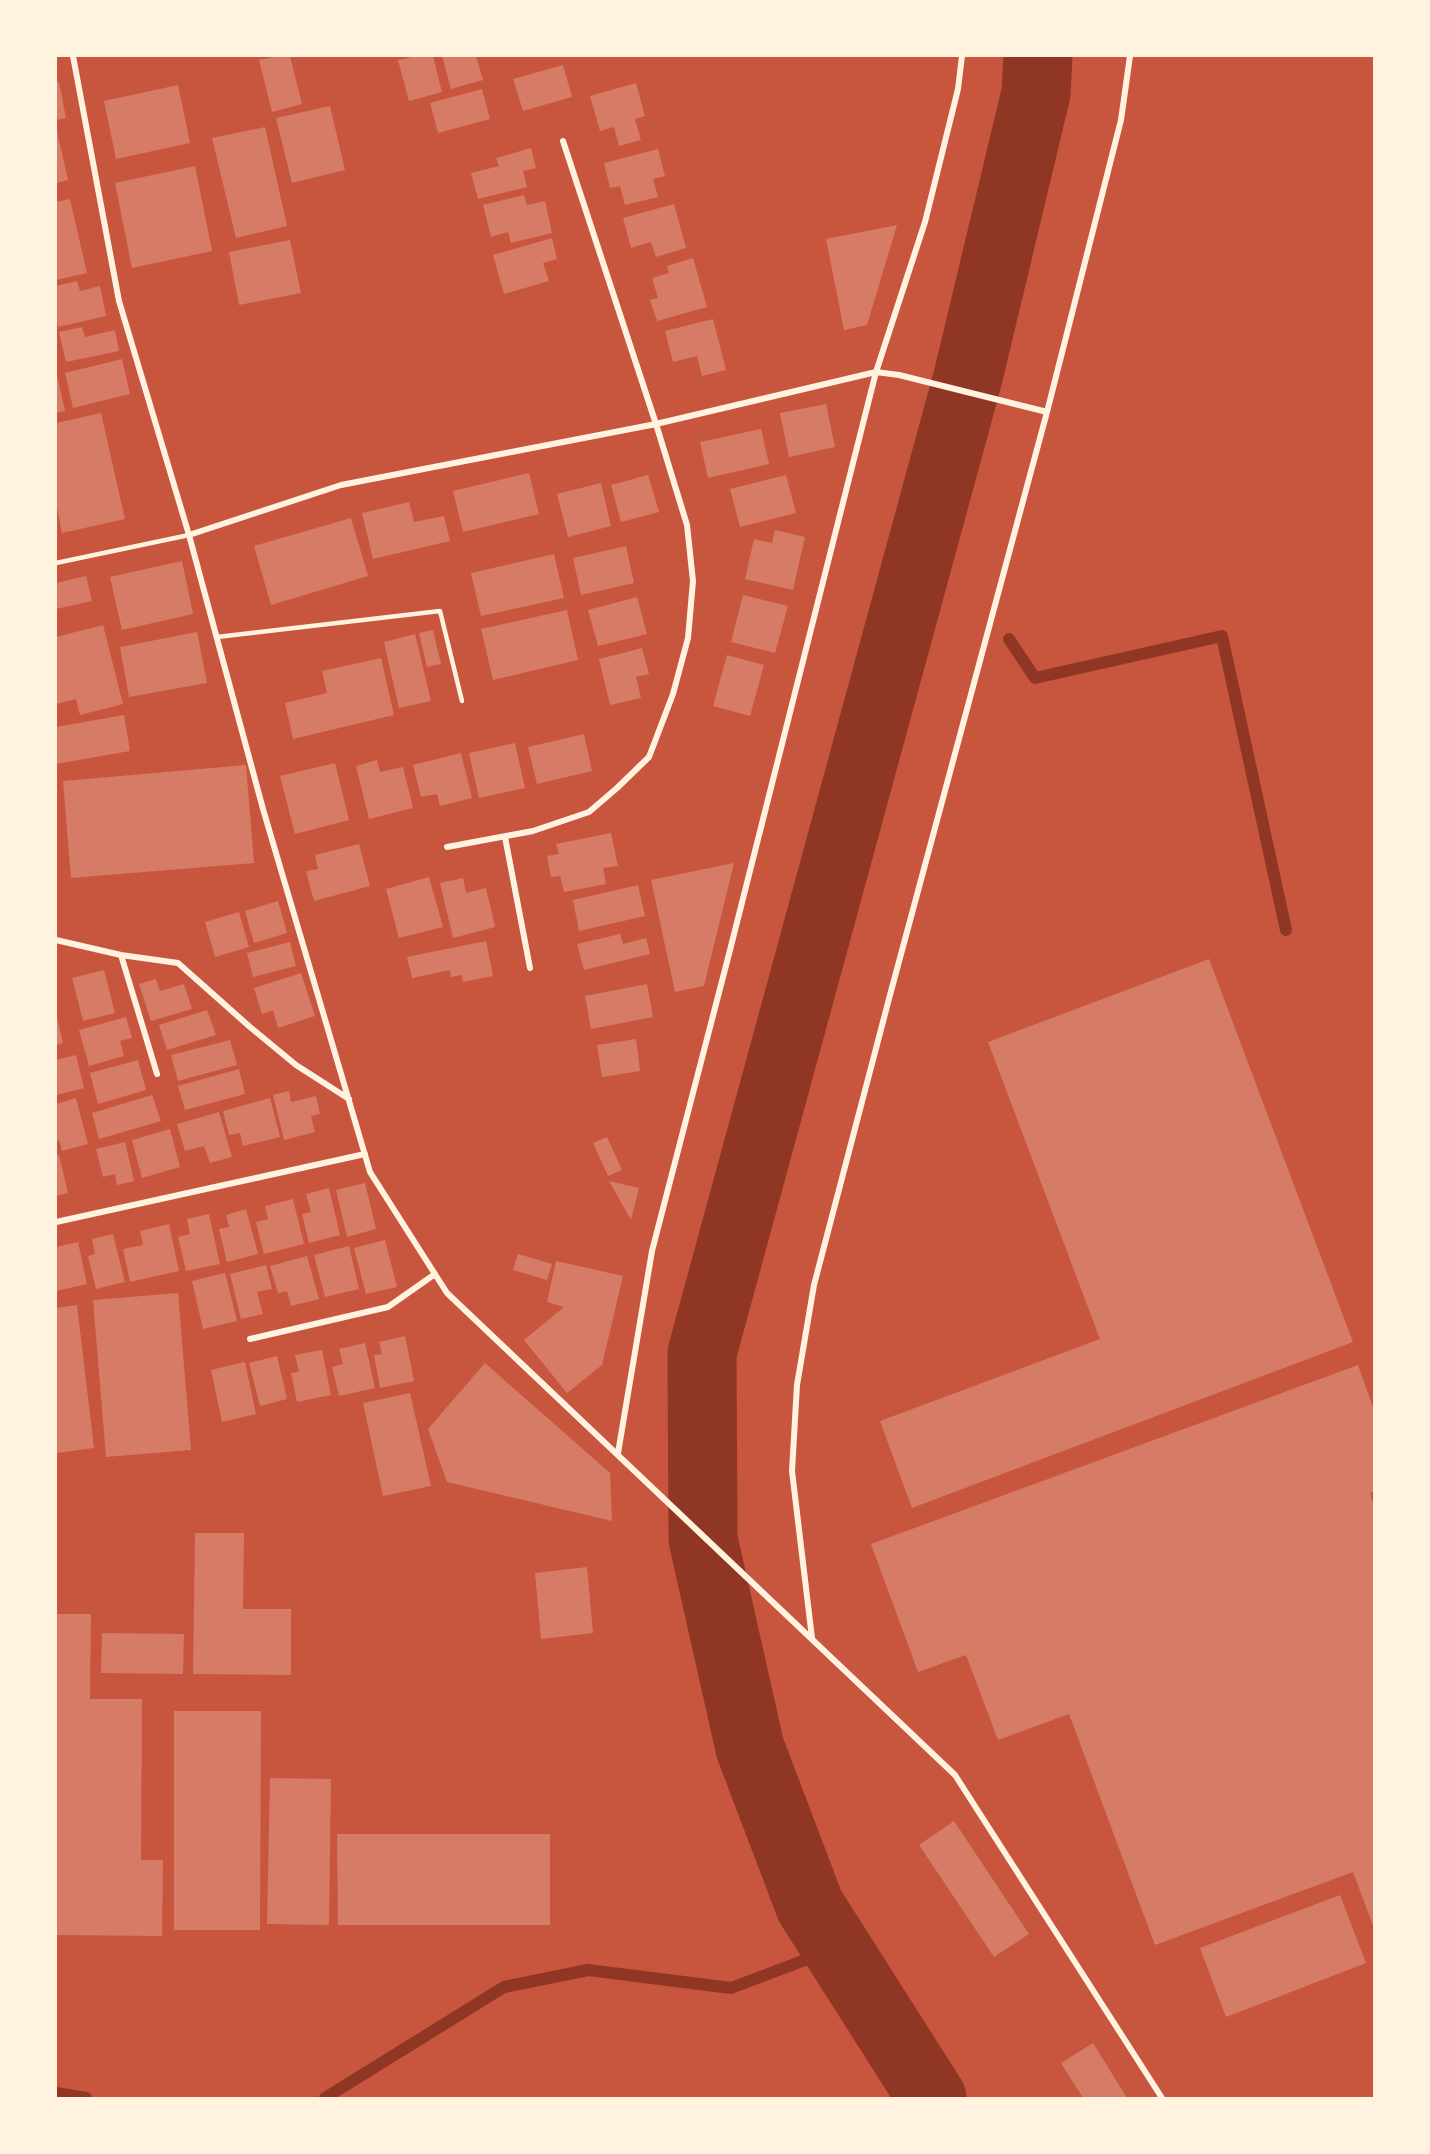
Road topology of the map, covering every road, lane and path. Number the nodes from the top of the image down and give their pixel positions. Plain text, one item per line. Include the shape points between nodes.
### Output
1 (75, 56) edge
2 (962, 56) edge
3 (1130, 56) edge
4 (563, 141) dead end
5 (876, 372) junction
6 (1047, 412) junction
7 (656, 424) junction
8 (189, 535) junction
9 (56, 563) edge
10 (216, 637) junction
11 (462, 701) dead end
12 (505, 837) junction
13 (447, 847) dead end
14 (56, 940) edge
15 (121, 955) junction
16 (530, 968) dead end
17 (157, 1074) dead end
18 (350, 1100) junction
19 (365, 1154) junction
20 (56, 1222) edge
21 (435, 1274) junction
22 (250, 1339) dead end
23 (618, 1453) junction
24 (812, 1639) junction
25 (1162, 2098) edge

1 - 8 street via 119,302
2 - 5 street via 958,89 925,222
3 - 6 street via 1121,120
4 - 7 street
5 - 6 street
5 - 7 street
5 - 23 street via 652,1251
6 - 24 street via 814,1285 797,1385 792,1471
7 - 8 street via 341,486
7 - 12 street via 687,525 693,581 688,638 674,694 649,757 589,812
8 - 9 lane
8 - 10 street
10 - 11 lane via 440,612
10 - 18 street
12 - 13 street
12 - 16 street
14 - 15 street
15 - 17 street
15 - 18 street via 178,963 296,1065
18 - 19 street
19 - 20 street
19 - 21 street via 370,1172
21 - 22 street via 388,1307
21 - 23 street via 447,1293
23 - 24 street
24 - 25 street via 954,1775

